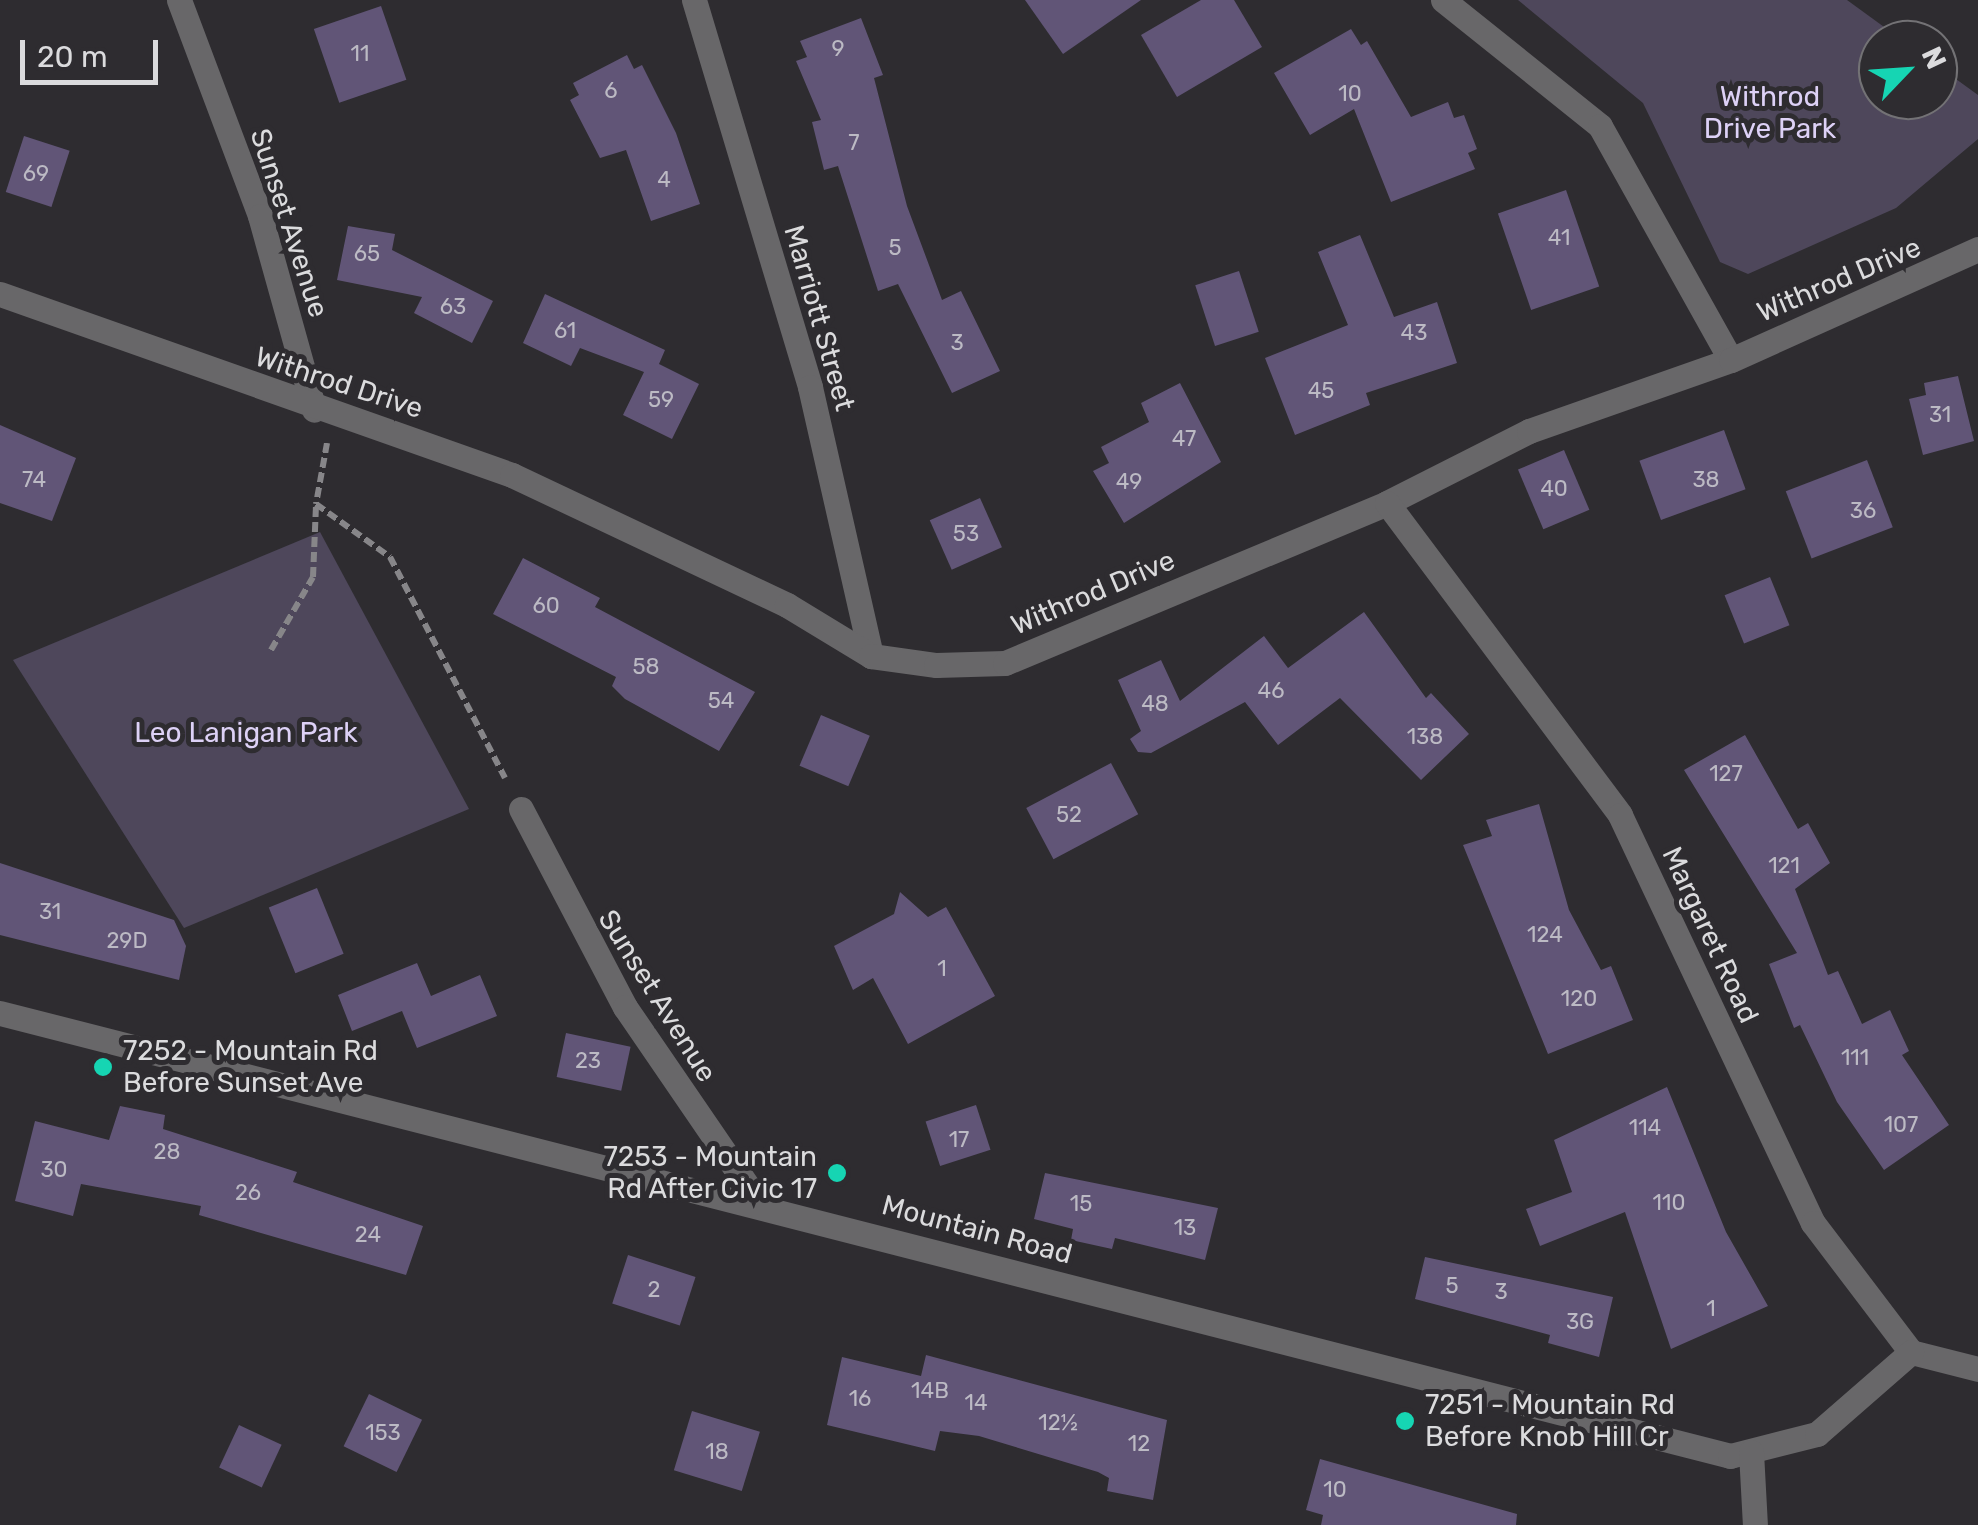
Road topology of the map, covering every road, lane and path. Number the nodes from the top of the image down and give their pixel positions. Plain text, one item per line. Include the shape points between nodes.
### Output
1 (180, 0) edge
2 (694, 0) edge
3 (1443, 0) edge
4 (1978, 249) edge
5 (0, 294) edge
6 (1730, 360) junction
7 (314, 410) junction
8 (1388, 503) junction
9 (316, 504) junction
10 (272, 650) dead end
11 (871, 656) junction
12 (520, 809) joint
13 (0, 1014) edge
14 (760, 1204) junction
15 (1911, 1352) junction
16 (1978, 1369) edge
17 (1751, 1452) junction
18 (1756, 1525) edge

1 - 7 street, Sunset Avenue via 260,216
2 - 11 street, Marriott Street via 810,387
3 - 6 street via 1600,126
4 - 6 street, Withrod Drive
5 - 7 street, Withrod Drive
6 - 8 street, Withrod Drive via 1529,431
7 - 9 path via 327,441
7 - 11 street, Withrod Drive via 512,475 787,605
8 - 11 street, Withrod Drive via 1005,663 904,664
8 - 15 street, Margaret Road via 1620,815 1813,1223
9 - 10 path via 312,576
9 - 12 path via 390,557
12 - 14 street, Sunset Avenue via 625,1007
13 - 14 street, Mountain Road
14 - 17 street, Mountain Road via 1730,1456
15 - 16 street
15 - 17 street, Mountain Road via 1843,1419
17 - 18 street

